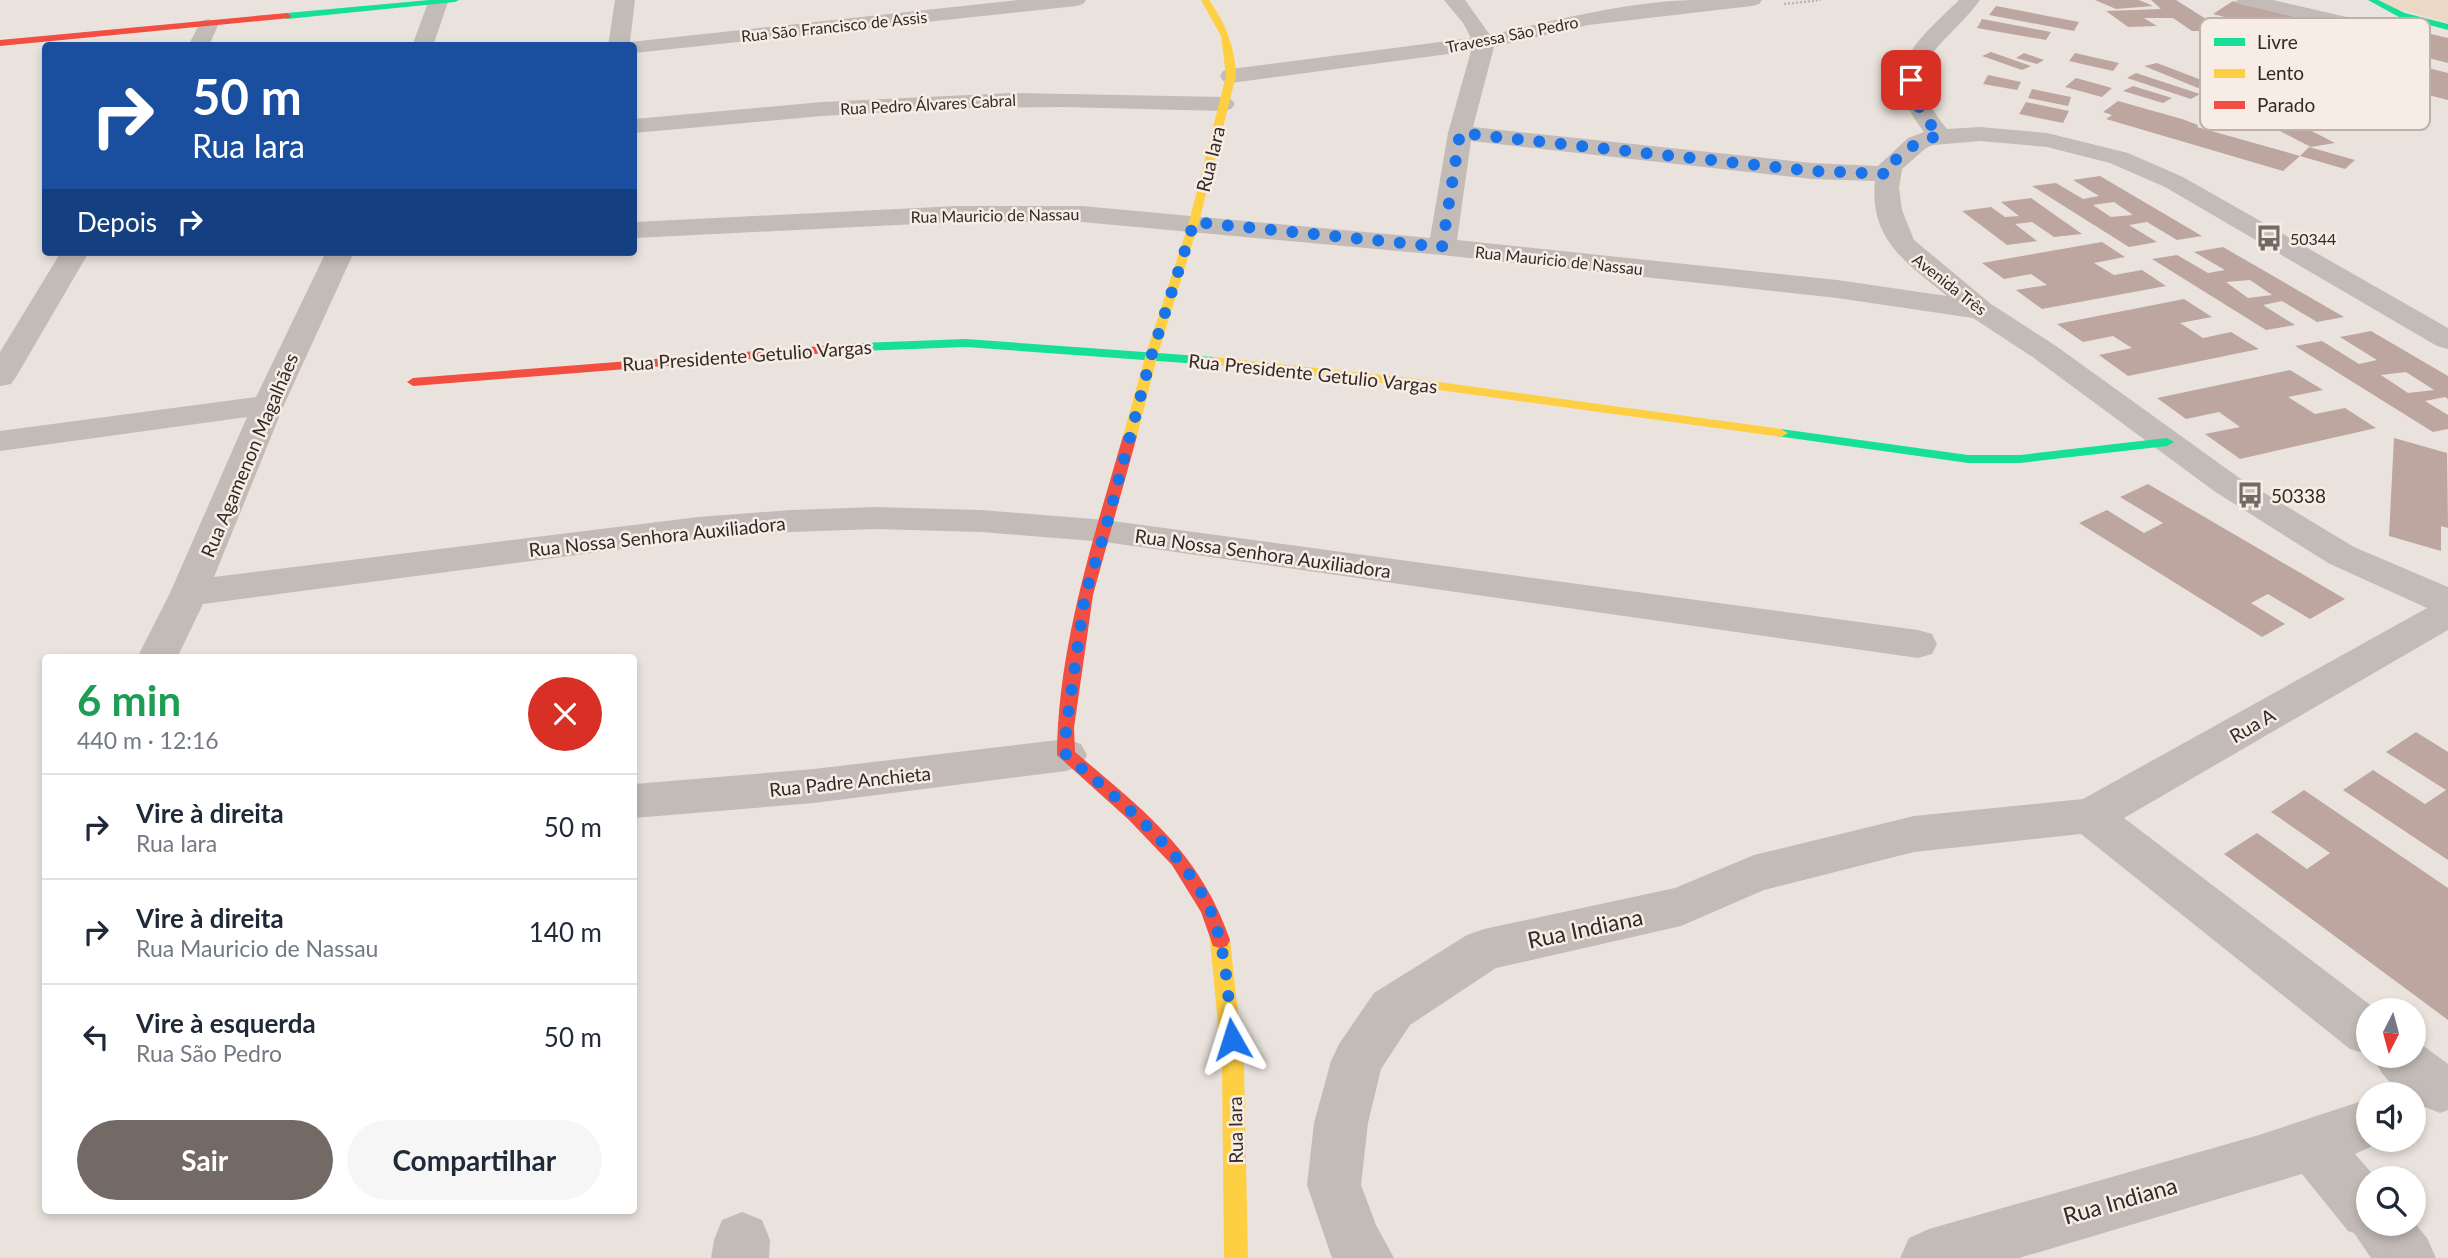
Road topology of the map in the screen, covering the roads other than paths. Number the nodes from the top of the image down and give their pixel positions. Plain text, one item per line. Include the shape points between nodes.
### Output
1 (625, 0) edge
2 (1076, 0) edge
3 (1205, 0) edge
4 (1454, 0) edge
5 (1752, 0) edge
6 (1970, 0) edge
7 (2246, 0) edge
8 (2372, 0) edge
9 (447, 1) edge
10 (1633, 5) edge
11 (2402, 15) junction
12 (2323, 18) edge
13 (2395, 18) edge
14 (2414, 18) edge
15 (2430, 22) edge
16 (208, 25) junction
17 (2448, 27) edge
18 (200, 42) edge
19 (424, 42) edge
20 (620, 42) edge
21 (0, 43) edge
22 (1484, 43) junction
23 (637, 47) edge
24 (1231, 76) junction
25 (1223, 104) junction
26 (637, 126) edge
27 (1460, 133) junction
28 (1940, 136) junction
29 (1888, 174) junction
30 (1194, 222) junction
31 (637, 230) edge
32 (1442, 247) junction
33 (73, 256) edge
34 (338, 256) edge
35 (1981, 310) junction
36 (2448, 340) edge
37 (1151, 357) junction
38 (0, 377) edge
39 (413, 382) dead end
40 (268, 405) junction
41 (0, 441) edge
42 (2167, 442) junction
43 (1105, 531) junction
44 (189, 593) junction
45 (2448, 602) edge
46 (2448, 613) edge
47 (1918, 644) dead end
48 (160, 654) edge
49 (1066, 755) junction
50 (637, 801) edge
51 (2071, 817) junction
52 (2356, 1024) edge
53 (2410, 1068) edge
54 (2434, 1093) edge
55 (2356, 1129) edge
56 (2312, 1146) junction
57 (2356, 1197) edge
58 (2389, 1236) edge
59 (1237, 1258) edge
60 (1365, 1258) edge
61 (1929, 1258) edge
62 (2407, 1258) edge

1 - 20 street
2 - 23 street, Rua São Francisco de Assis
3 - 24 street, Rua Iara via 1230,42
4 - 22 street
5 - 10 street, Travessa São Pedro
6 - 28 street via 1924,49 1911,80 1921,113
7 - 12 street
8 - 11 street
9 - 16 street
9 - 19 street
10 - 22 street, Travessa São Pedro
11 - 13 street
11 - 14 street
15 - 17 street
16 - 18 street
16 - 21 street
22 - 24 street, Travessa São Pedro
22 - 27 street
24 - 25 street, Rua Iara
25 - 26 street, Rua Pedro Álvares Cabral via 914,103
25 - 30 street, Rua Iara
27 - 29 street via 1812,171
27 - 32 street
28 - 29 street via 1917,143 1896,160
28 - 36 street via 2047,140 2140,166
29 - 35 street, Avenida Três via 1888,205 1899,239
30 - 31 street, Rua Mauricio de Nassau via 1083,214 957,214
30 - 32 street, Rua Mauricio de Nassau
30 - 37 street, Rua Iara
32 - 35 street, Rua Mauricio de Nassau via 1837,289
33 - 38 street
34 - 40 street, Rua Agamenon Magalhães
35 - 42 street, Avenida Três
37 - 39 street, Rua Presidente Getulio Vargas via 967,343 822,348
37 - 42 street, Rua Presidente Getulio Vargas via 1410,382 1968,459 2020,459
37 - 43 street, Rua Iara
40 - 41 street
40 - 44 street, Rua Agamenon Magalhães
42 - 45 street, Avenida Três via 2341,555
43 - 44 street, Rua Nossa Senhora Auxiliadora via 916,519 778,522 698,528
43 - 47 street, Rua Nossa Senhora Auxiliadora
43 - 49 street, Rua Iara via 1085,595
44 - 48 street, Rua Agamenon Magalhães
46 - 51 street, Rua A
49 - 50 street, Rua Padre Anchieta via 814,786
49 - 59 street, Rua Iara via 1144,821 1191,878 1210,912 1224,965 1235,1063
51 - 52 street
51 - 60 street, Rua Indiana via 1914,834 1830,853 1754,874 1681,906 1483,950 1392,1009 1357,1061 1341,1123 1334,1185 1354,1242
53 - 54 street
55 - 56 street, Rua Indiana
56 - 57 street
56 - 61 street, Rua Indiana
58 - 62 street

